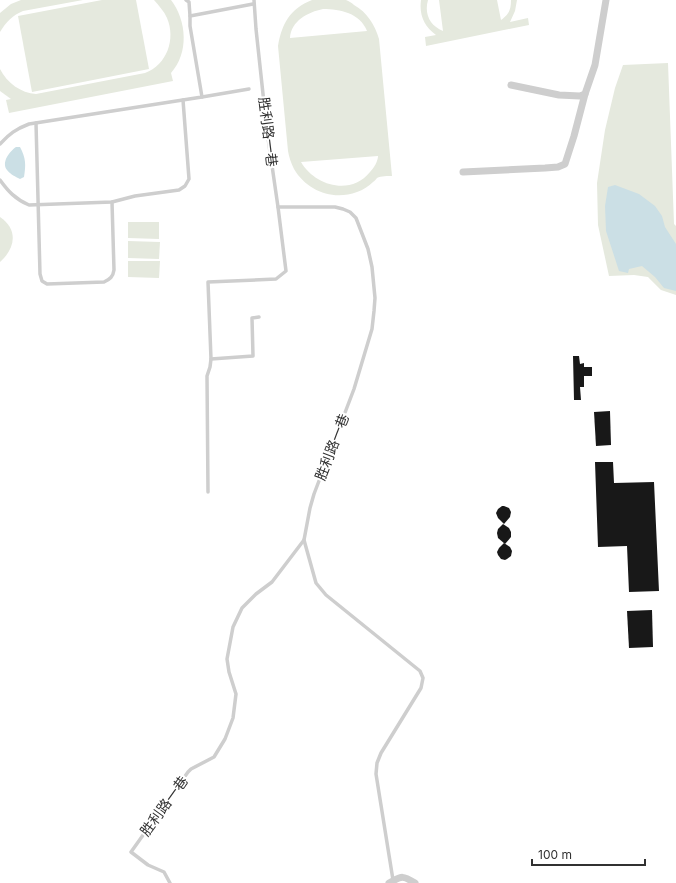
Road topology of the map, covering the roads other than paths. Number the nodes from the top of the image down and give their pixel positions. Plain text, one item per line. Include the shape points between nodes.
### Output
1 (186, 0) edge
2 (606, 0) edge
3 (254, 2) edge
4 (190, 16) junction
5 (511, 85) dead end
6 (249, 89) dead end
7 (585, 94) junction
8 (202, 97) junction
9 (183, 100) junction
10 (36, 123) junction
11 (0, 144) edge
12 (463, 172) dead end
13 (0, 180) edge
14 (112, 202) junction
15 (38, 204) junction
16 (278, 207) junction
17 (259, 317) dead end
18 (211, 359) junction
19 (208, 492) dead end
20 (304, 540) junction
21 (391, 882) edge
22 (170, 883) edge
23 (415, 883) edge

1 - 4 lane via 189,2
2 - 7 street via 595,65
3 - 4 lane
3 - 16 lane, 胜利路一巷 via 267,131
4 - 8 lane
5 - 7 street via 559,95
6 - 8 lane
7 - 12 street via 565,164 558,167
8 - 9 lane
9 - 10 lane
9 - 14 lane via 189,179 185,186 178,190
10 - 11 lane via 12,132
10 - 15 lane
13 - 15 lane via 17,199 29,205
14 - 15 lane
14 - 15 lane via 113,276 104,282 47,284 42,281 40,274
16 - 18 lane via 286,271 276,280 208,282
16 - 20 lane, 胜利路一巷 via 336,207 350,212 356,218 368,248 373,276 372,329 354,389 314,494
17 - 18 lane via 252,318 253,356
18 - 19 lane via 207,376
20 - 21 lane via 316,583 326,595 420,671 423,678 421,688 377,763 376,774
20 - 22 lane, 胜利路一巷 via 272,582 242,608 233,627 227,659 236,694 233,718 225,739 214,757 188,772 131,852 148,865 164,872
21 - 23 street via 405,877

